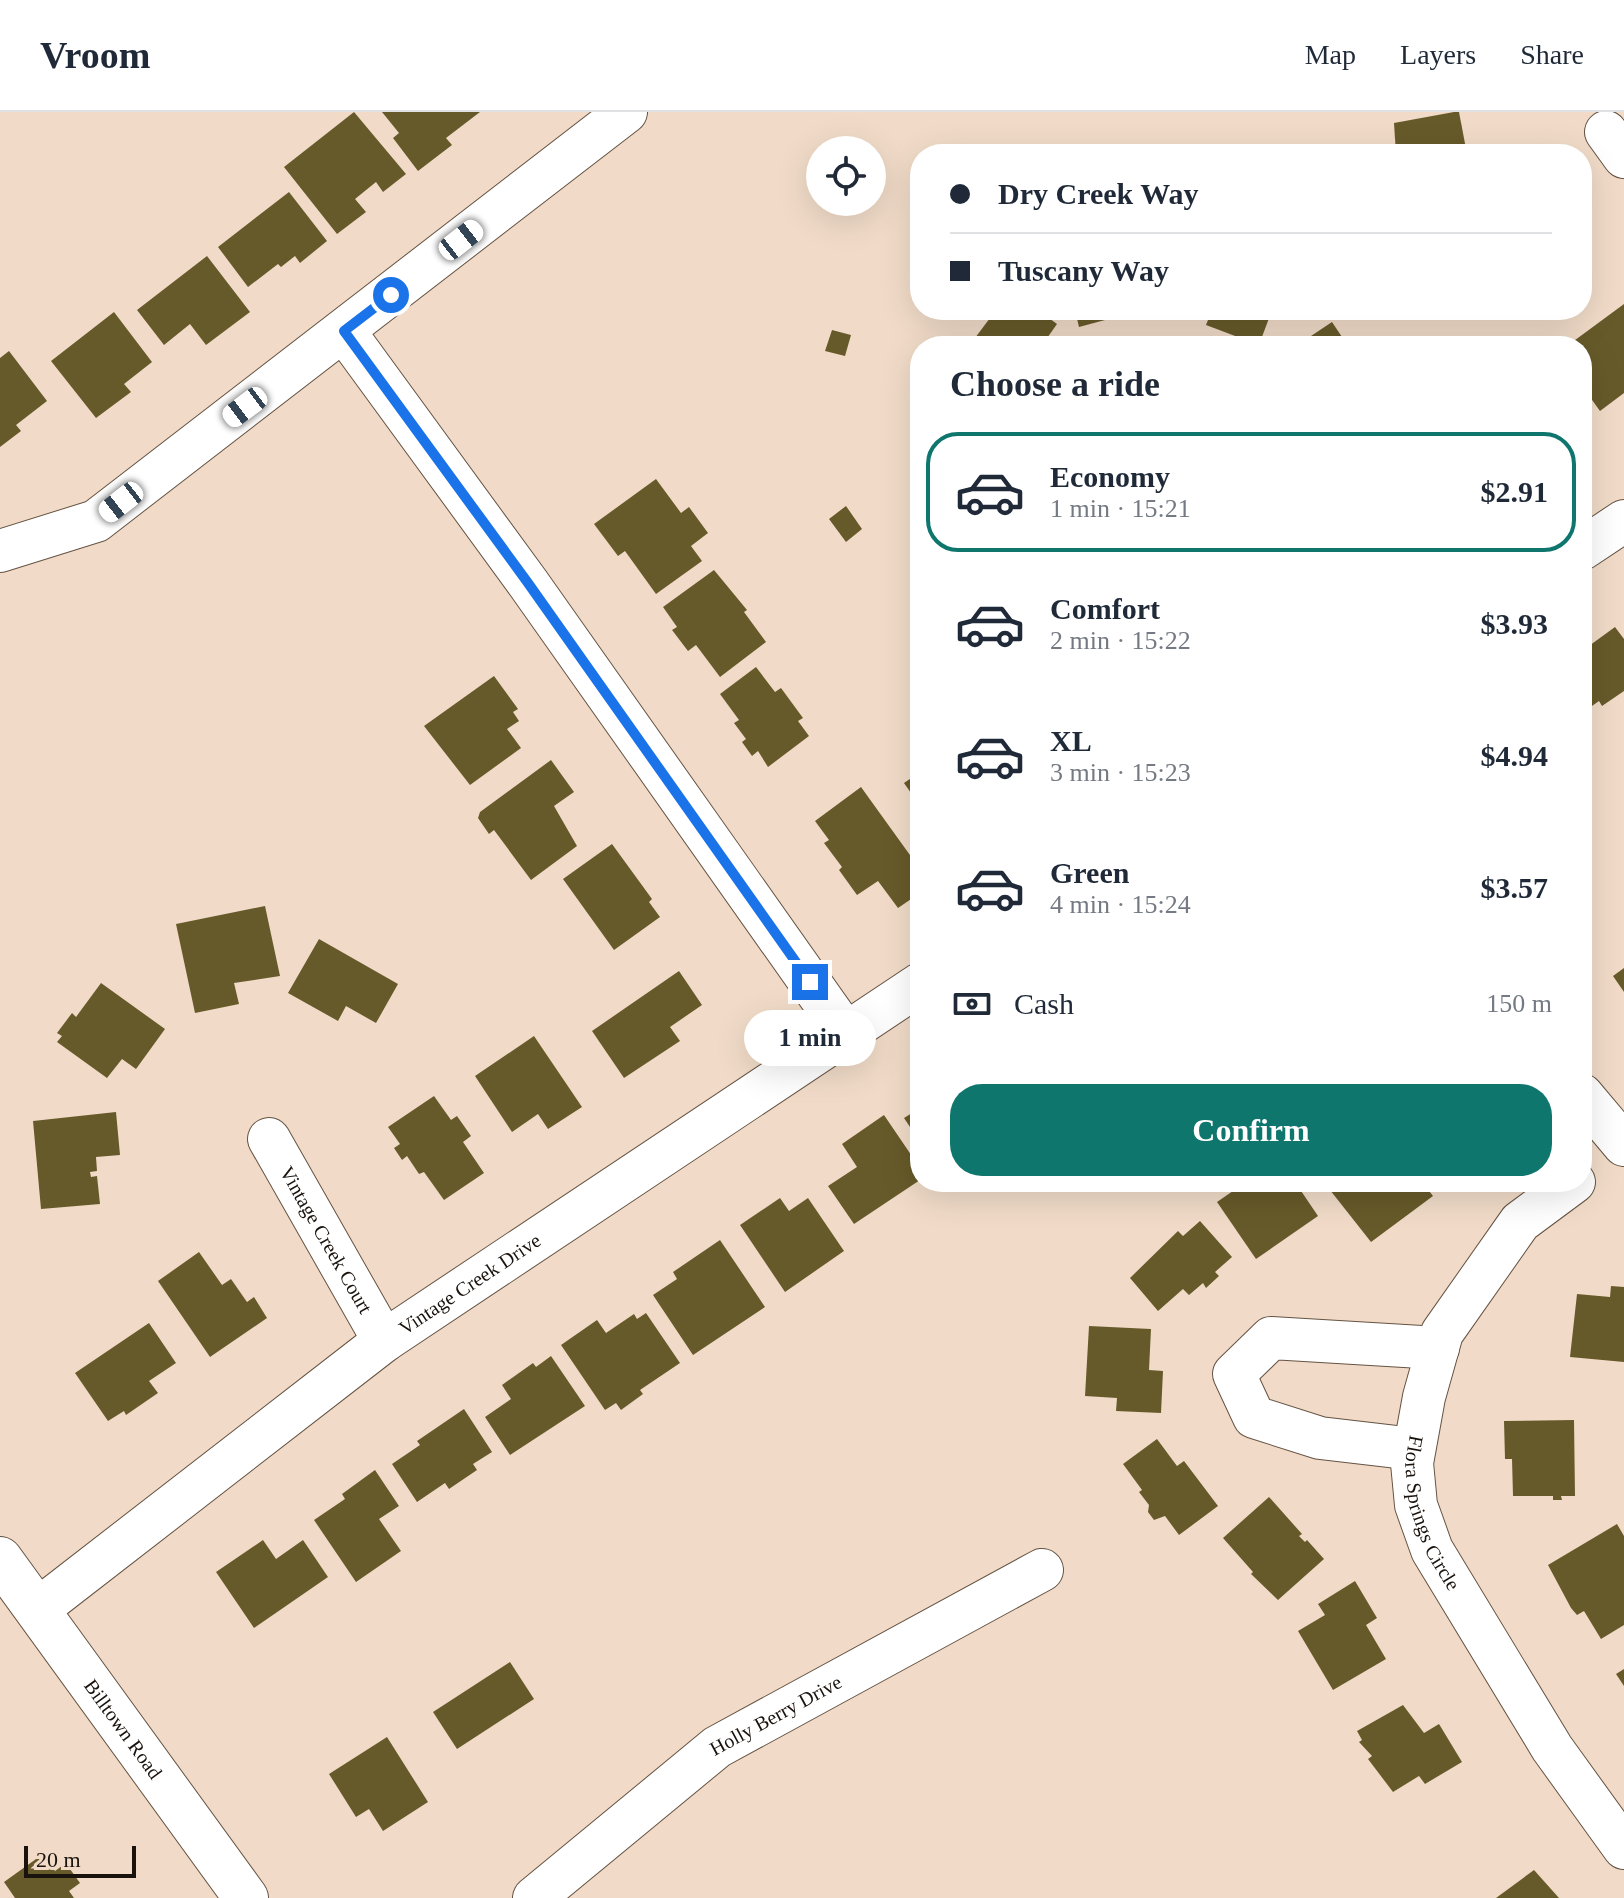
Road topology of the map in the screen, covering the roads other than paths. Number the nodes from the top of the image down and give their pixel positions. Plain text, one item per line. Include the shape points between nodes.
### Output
1 (626, 112) edge
2 (344, 331) junction
3 (1624, 521) edge
4 (1592, 542) edge
5 (0, 551) edge
6 (910, 990) edge
7 (845, 1032) junction
8 (1592, 1107) edge
9 (269, 1139) dead end
10 (1624, 1145) edge
11 (1592, 1169) edge
12 (1560, 1192) edge
13 (384, 1341) junction
14 (1438, 1348) junction
15 (1414, 1449) junction
16 (0, 1559) edge
17 (1042, 1570) dead end
18 (37, 1610) junction
19 (1624, 1848) edge
20 (246, 1898) edge
21 (534, 1898) edge

1 - 2 street
2 - 5 street via 96,521
2 - 7 street
3 - 4 street
6 - 7 street, Vintage Creek Drive
7 - 13 street, Vintage Creek Drive
8 - 10 street
9 - 13 street, Vintage Creek Court
10 - 11 street
12 - 14 street, Flora Springs Circle via 1520,1222 1442,1333
13 - 18 street, Vintage Creek Drive
14 - 15 street, Flora Springs Circle
14 - 15 street via 1271,1338 1234,1374 1254,1417 1320,1438
15 - 19 street, Flora Springs Circle via 1416,1505 1432,1550 1552,1748
16 - 18 main road, Billtown Road
17 - 21 street, Holly Berry Drive via 717,1747
18 - 20 main road, Billtown Road

